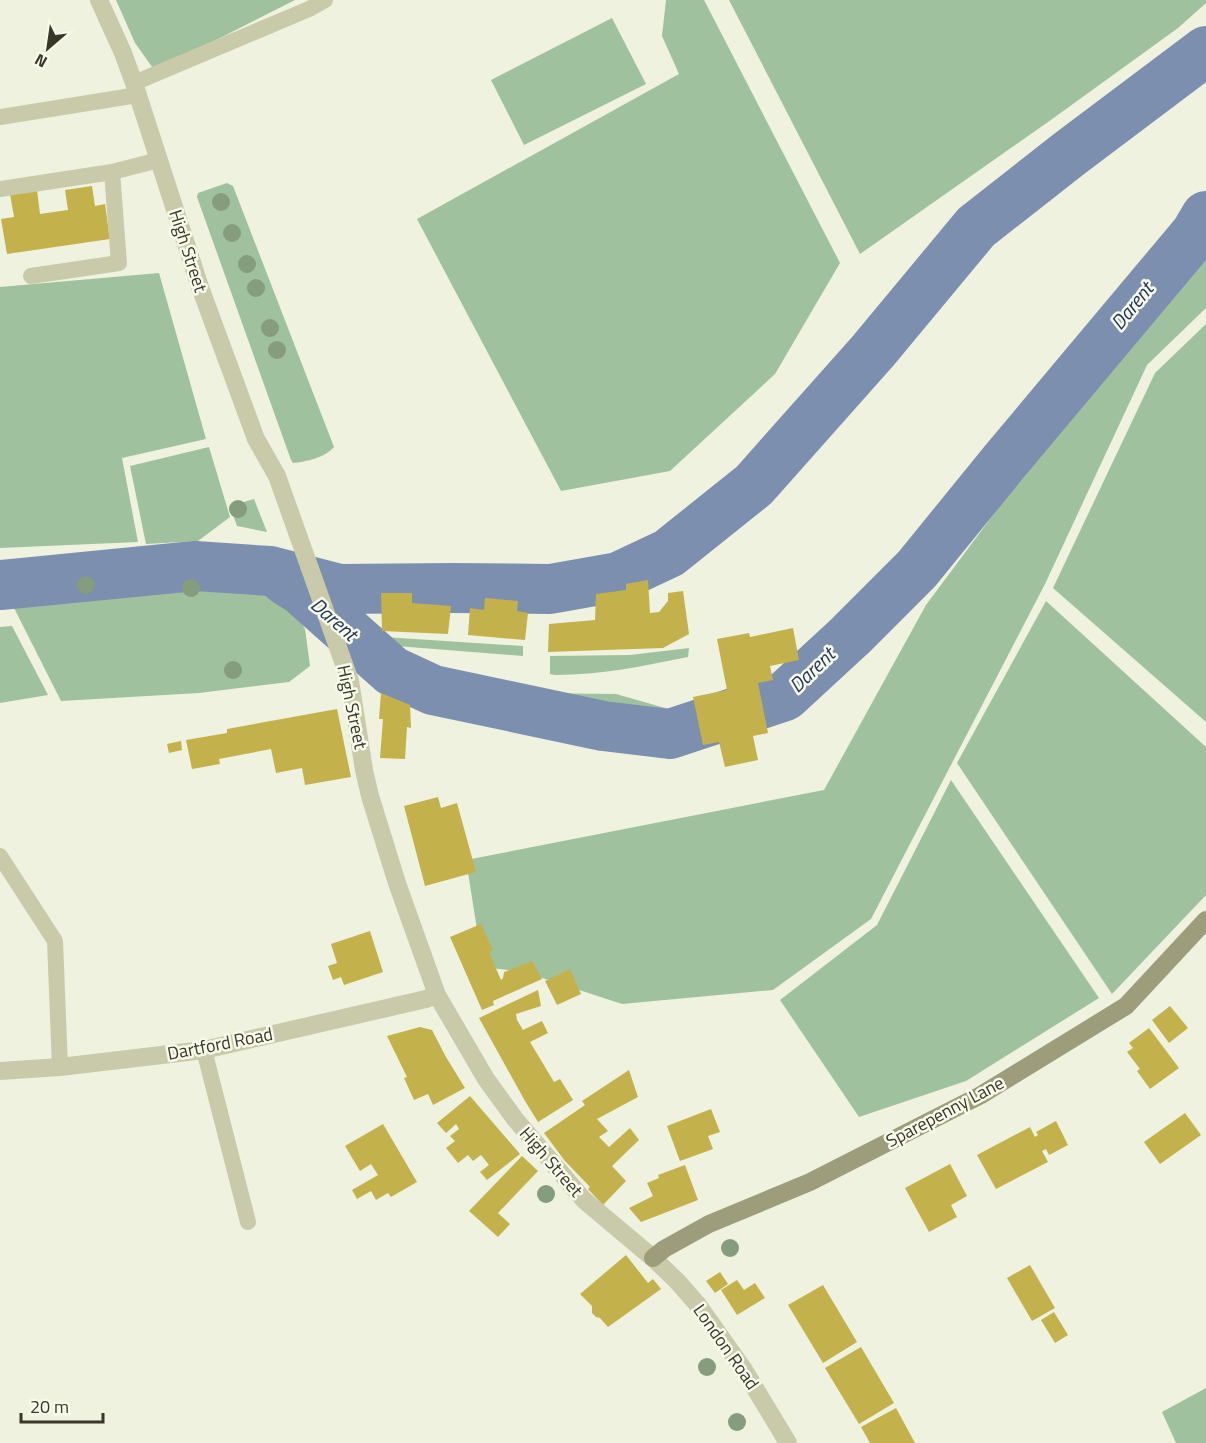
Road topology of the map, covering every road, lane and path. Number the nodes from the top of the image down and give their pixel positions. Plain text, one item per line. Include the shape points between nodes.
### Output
1 (99, 0) edge
2 (325, 0) edge
3 (136, 89) junction
4 (0, 117) edge
5 (159, 160) junction
6 (112, 172) junction
7 (0, 189) edge
8 (30, 276) dead end
9 (0, 856) edge
10 (1206, 920) edge
11 (437, 995) junction
12 (204, 1050) junction
13 (60, 1067) junction
14 (0, 1071) edge
15 (248, 1222) dead end
16 (653, 1258) junction
17 (788, 1443) edge

1 - 3 street, High Street
2 - 3 lane
3 - 4 lane
3 - 5 street, High Street
5 - 6 lane
5 - 11 street, High Street via 200,287 256,439 277,476 350,681 369,796
6 - 7 lane
6 - 8 lane via 119,263
9 - 13 lane via 55,941
10 - 16 street, Sparepenny Lane via 1126,1006 981,1095 810,1182 709,1224
11 - 12 street, Dartford Road
11 - 16 street, High Street via 486,1079 515,1119 584,1200
12 - 13 street, Dartford Road
12 - 15 lane
13 - 14 street, Dartford Road
16 - 17 street, London Road via 698,1305 723,1339

